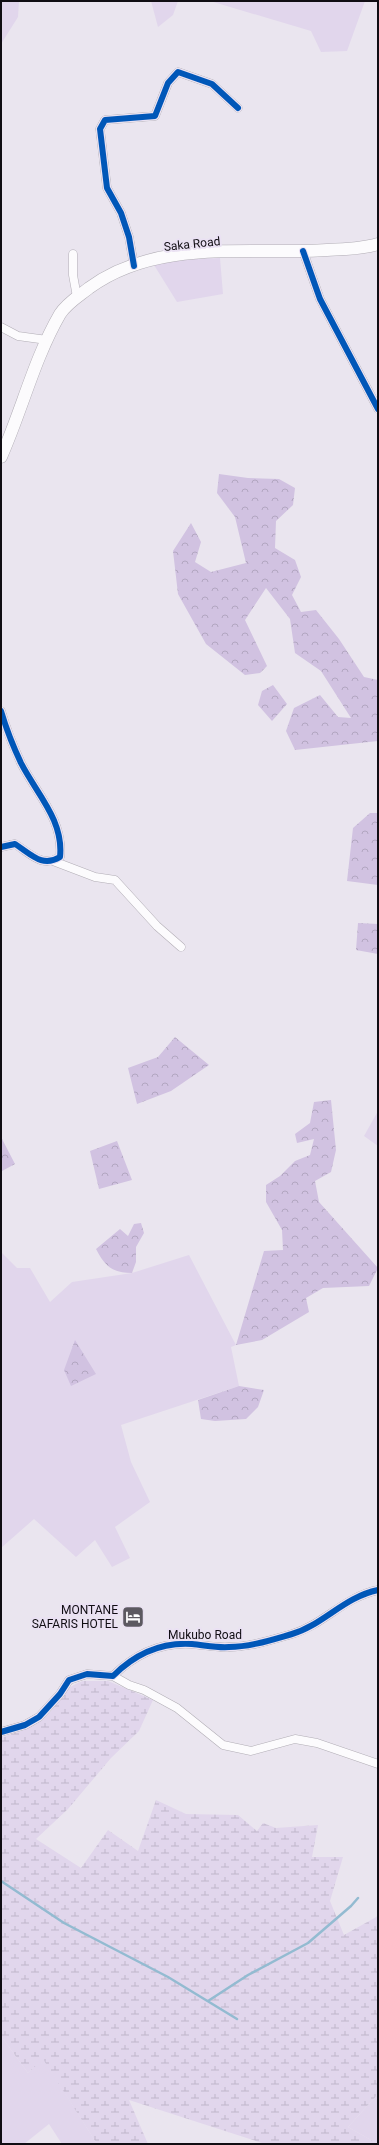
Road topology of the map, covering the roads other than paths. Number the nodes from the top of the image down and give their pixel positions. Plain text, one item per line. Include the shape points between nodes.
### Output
1 (238, 108) dead end
2 (378, 244) edge
3 (304, 251) junction
4 (73, 254) dead end
5 (134, 266) junction
6 (77, 297) junction
7 (1, 327) edge
8 (47, 340) junction
9 (378, 409) edge
10 (1, 457) edge
11 (1, 711) edge
12 (1, 847) edge
13 (53, 861) junction
14 (181, 947) dead end
15 (378, 1590) edge
16 (113, 1676) junction
17 (1, 1732) edge
18 (378, 1764) edge

1 - 5 street via 212,84 178,72 168,83 154,116 106,120 100,129 108,188 129,237
2 - 3 main road, Saka Road
3 - 5 main road, Saka Road via 178,254
3 - 9 street via 320,299
4 - 6 street
5 - 6 main road, Saka Road via 113,273
6 - 8 main road, Saka Road via 60,314
7 - 8 street via 18,336
8 - 10 main road, Saka Road
11 - 13 street via 21,764 55,820 61,849 60,857
12 - 13 street via 15,844 42,862
13 - 14 street via 95,877 114,880 152,921
15 - 16 street, Mukubo Road via 362,1593 294,1634 248,1646 228,1648 177,1644 161,1646 126,1663
16 - 17 street via 87,1674 69,1680 39,1717 25,1725
16 - 18 street via 156,1695 177,1708 223,1746 251,1751 295,1739 317,1743

